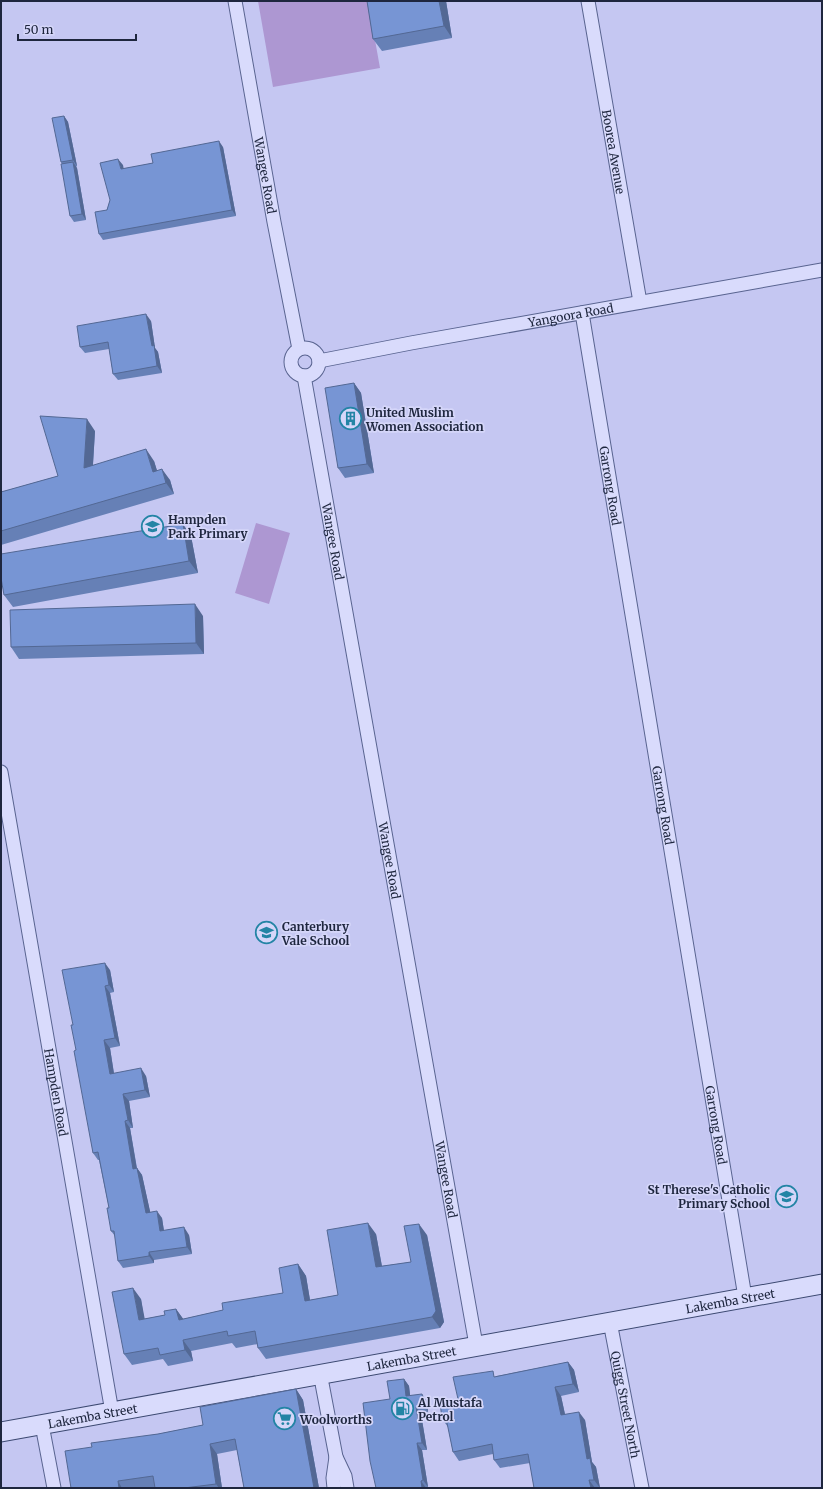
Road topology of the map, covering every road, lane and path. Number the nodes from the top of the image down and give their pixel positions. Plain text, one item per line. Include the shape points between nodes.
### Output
1 (235, 1) edge
2 (588, 1) edge
3 (822, 270) edge
4 (640, 302) junction
5 (582, 313) junction
6 (299, 350) junction
7 (319, 361) junction
8 (304, 376) junction
9 (1, 772) edge
10 (822, 1284) edge
11 (746, 1297) junction
12 (610, 1322) junction
13 (476, 1345) junction
14 (320, 1373) junction
15 (112, 1412) junction
16 (42, 1425) junction
17 (1, 1432) edge
18 (336, 1457) junction
19 (54, 1488) edge
20 (334, 1488) edge
21 (347, 1488) edge
22 (642, 1488) edge

1 - 6 street, Wangee Road
2 - 4 street, Boorea Avenue
3 - 4 street, Yangoora Road
4 - 5 street, Yangoora Road
5 - 7 street, Yangoora Road
5 - 11 street, Garrong Road
6 - 7 street via 308,348 316,352
6 - 8 street via 293,356 292,365 296,373
7 - 8 street via 316,372
8 - 13 street, Wangee Road
9 - 15 street, Hampden Road
10 - 11 main road, Lakemba Street
11 - 12 main road, Lakemba Street
12 - 13 main road, Lakemba Street
12 - 22 street, Quigg Street North
13 - 14 main road, Lakemba Street
14 - 15 main road, Lakemba Street
14 - 18 street
15 - 16 main road, Lakemba Street
16 - 17 main road, Lakemba Street
16 - 19 street
18 - 20 street
18 - 21 street via 345,1476

